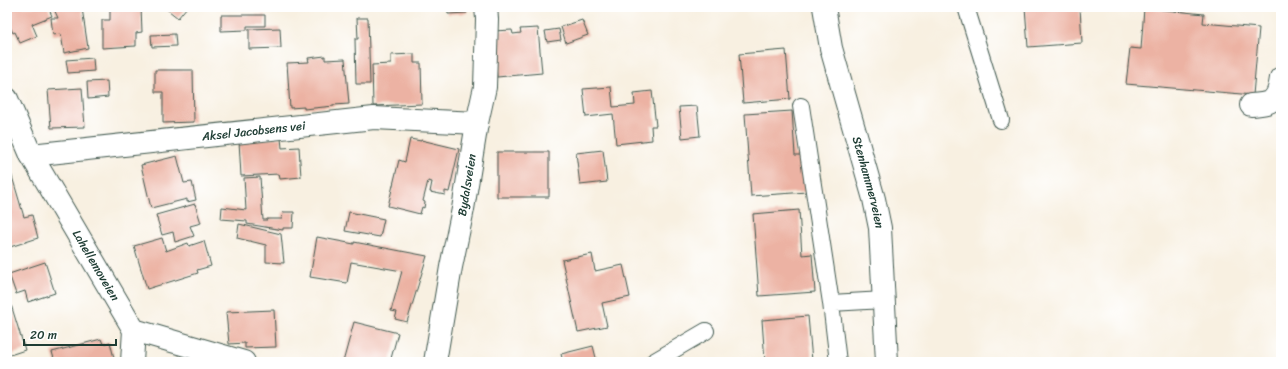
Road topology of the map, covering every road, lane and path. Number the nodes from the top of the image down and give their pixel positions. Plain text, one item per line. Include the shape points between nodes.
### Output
1 (486, 7) edge
2 (824, 7) edge
3 (966, 7) edge
4 (1281, 78) edge
5 (7, 99) edge
6 (1251, 105) dead end
7 (801, 106) dead end
8 (1002, 120) dead end
9 (477, 123) junction
10 (31, 155) junction
11 (884, 300) junction
12 (831, 303) junction
13 (134, 330) junction
14 (706, 331) dead end
15 (132, 362) edge
16 (244, 362) edge
17 (435, 362) edge
18 (653, 362) edge
19 (838, 362) edge
20 (887, 362) edge

1 - 9 street, Bydalsveien via 485,87
2 - 11 street, Stenhammerveien via 831,48 880,228
3 - 8 lane
4 - 6 street via 1276,97 1267,104
5 - 10 street, Lahellemoveien
7 - 12 lane
9 - 10 street, Aksel Jacobsens vei via 374,118
9 - 17 street, Bydalsveien via 473,158 450,267
10 - 13 street, Lahellemoveien
11 - 12 lane
11 - 20 street, Stenhammerveien
12 - 19 lane
13 - 15 street
13 - 16 street
14 - 18 lane

